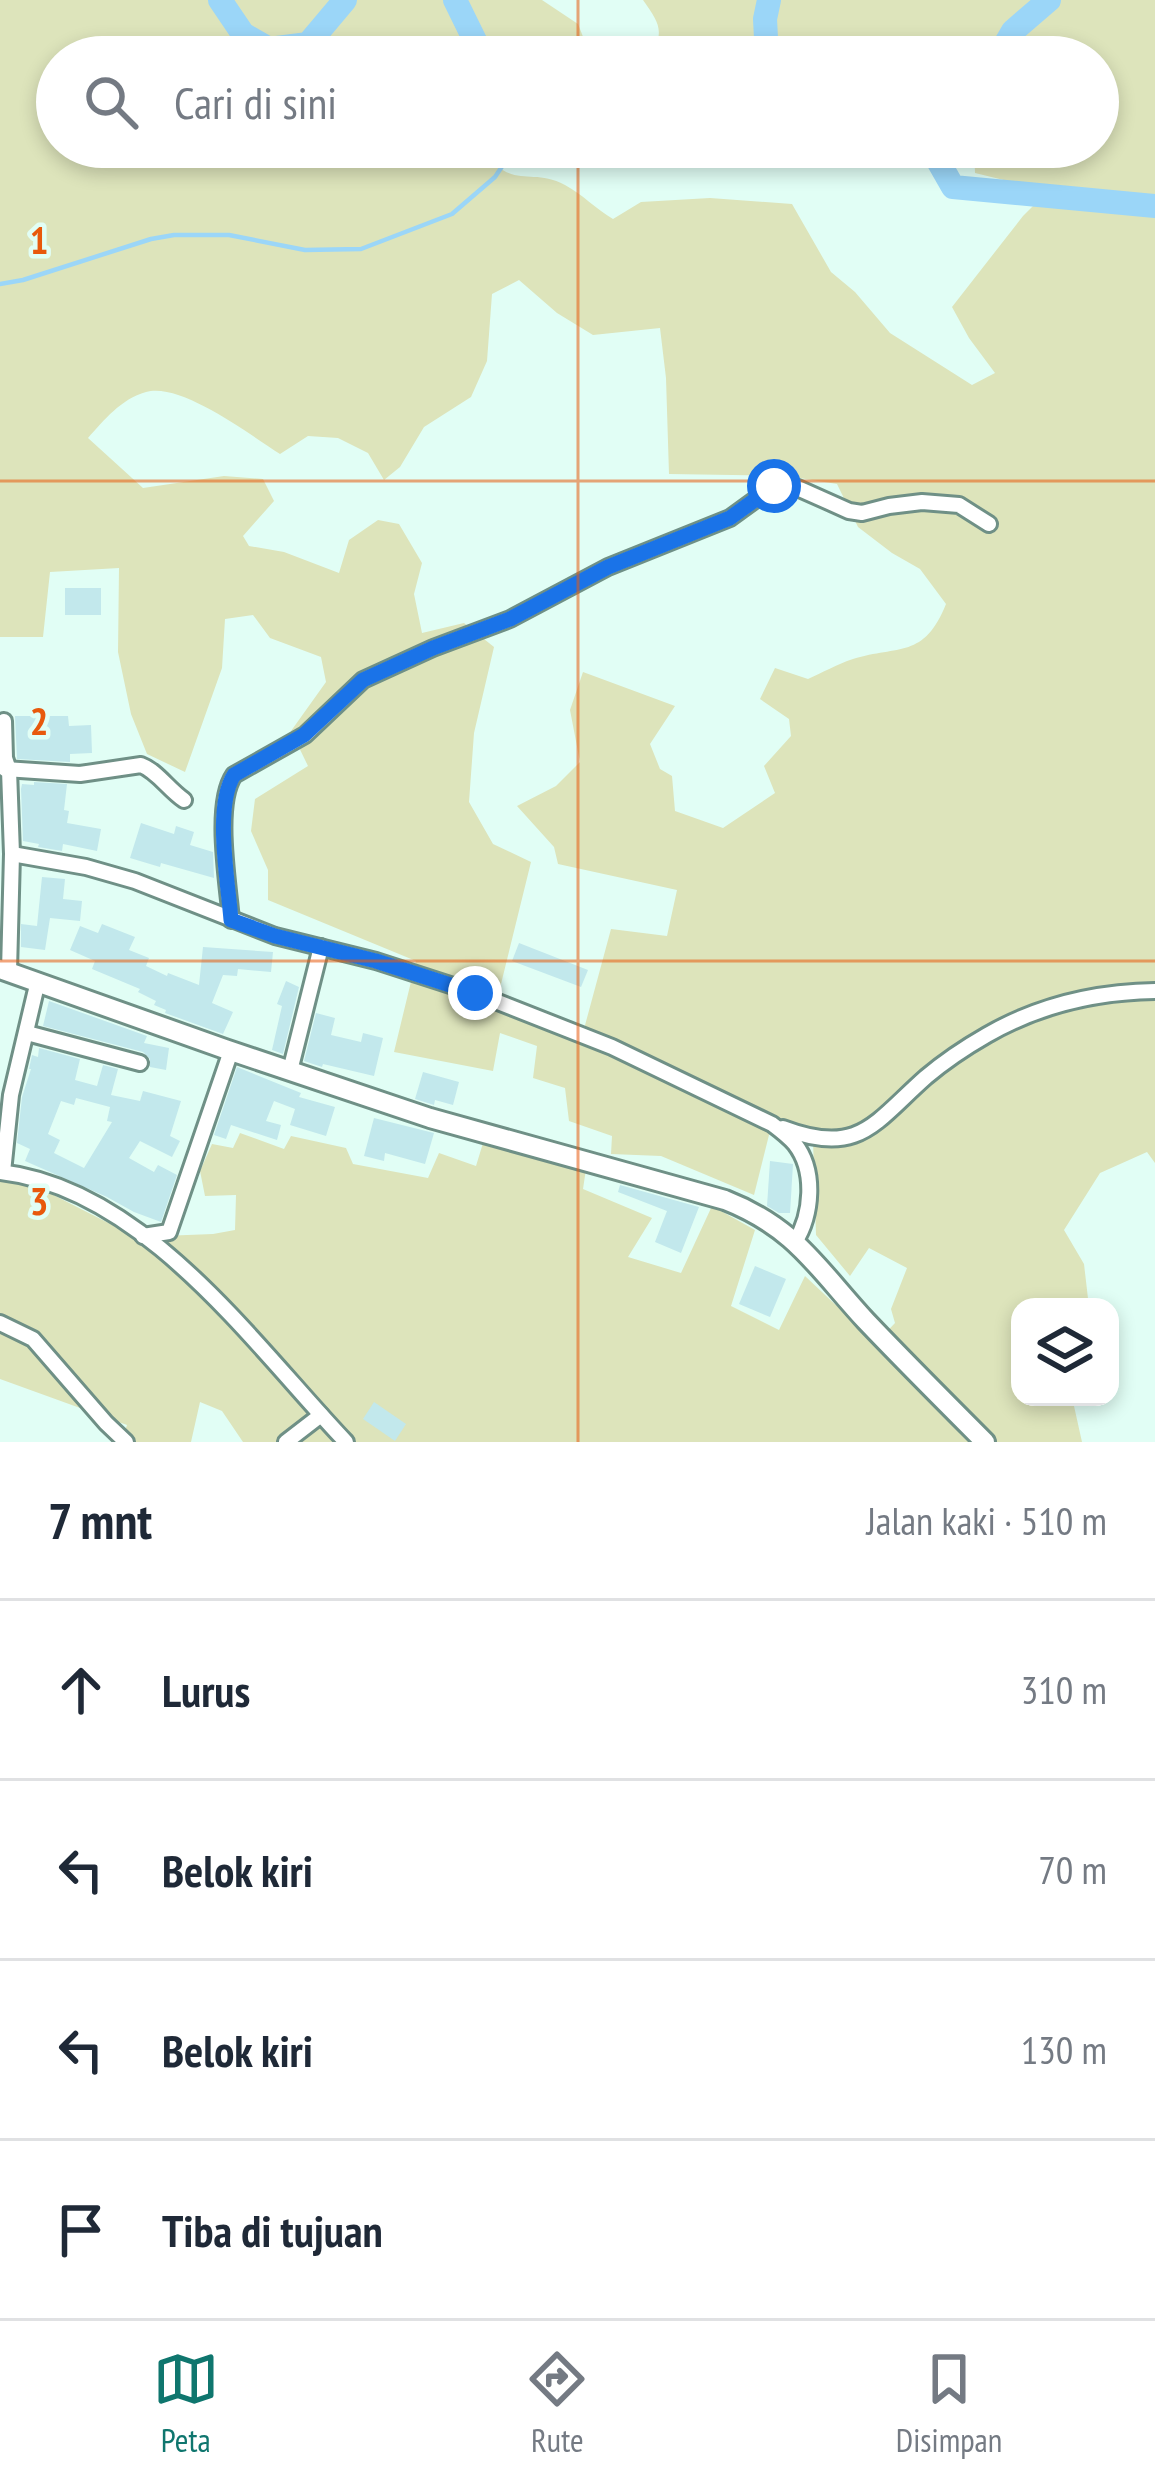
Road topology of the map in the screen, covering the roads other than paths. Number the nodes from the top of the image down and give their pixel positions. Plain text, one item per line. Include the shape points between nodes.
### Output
1 (989, 524) dead end
2 (4, 721) dead end
3 (5, 769) edge
4 (184, 800) dead end
5 (12, 854) junction
6 (231, 920) junction
7 (321, 947) junction
8 (5, 970) edge
9 (38, 981) junction
10 (1155, 991) edge
11 (27, 1033) junction
12 (231, 1052) junction
13 (140, 1064) dead end
14 (290, 1071) junction
15 (772, 1124) junction
16 (1, 1172) edge
17 (143, 1237) junction
18 (795, 1241) junction
19 (0, 1323) edge
20 (321, 1415) junction
21 (126, 1442) edge
22 (286, 1442) edge
23 (346, 1442) edge
24 (985, 1442) edge

1 - 6 street via 959,506 922,502 849,511 780,484 730,518 363,680 304,735 228,783
2 - 3 street
3 - 4 street via 80,774 144,766
3 - 5 street
5 - 6 street via 135,881
5 - 8 street
6 - 7 street
7 - 14 street
7 - 15 street via 475,993
8 - 9 street
9 - 11 street
9 - 12 street
10 - 15 street via 1115,992 1029,1014 953,1055 862,1132 818,1139
11 - 13 street
11 - 16 street
12 - 14 street
12 - 17 street via 169,1232
14 - 18 street via 725,1200
15 - 18 street via 804,1162 808,1206
16 - 17 street via 86,1196
17 - 20 street via 239,1321
18 - 24 street
19 - 21 street via 33,1339
20 - 22 street
20 - 23 street

